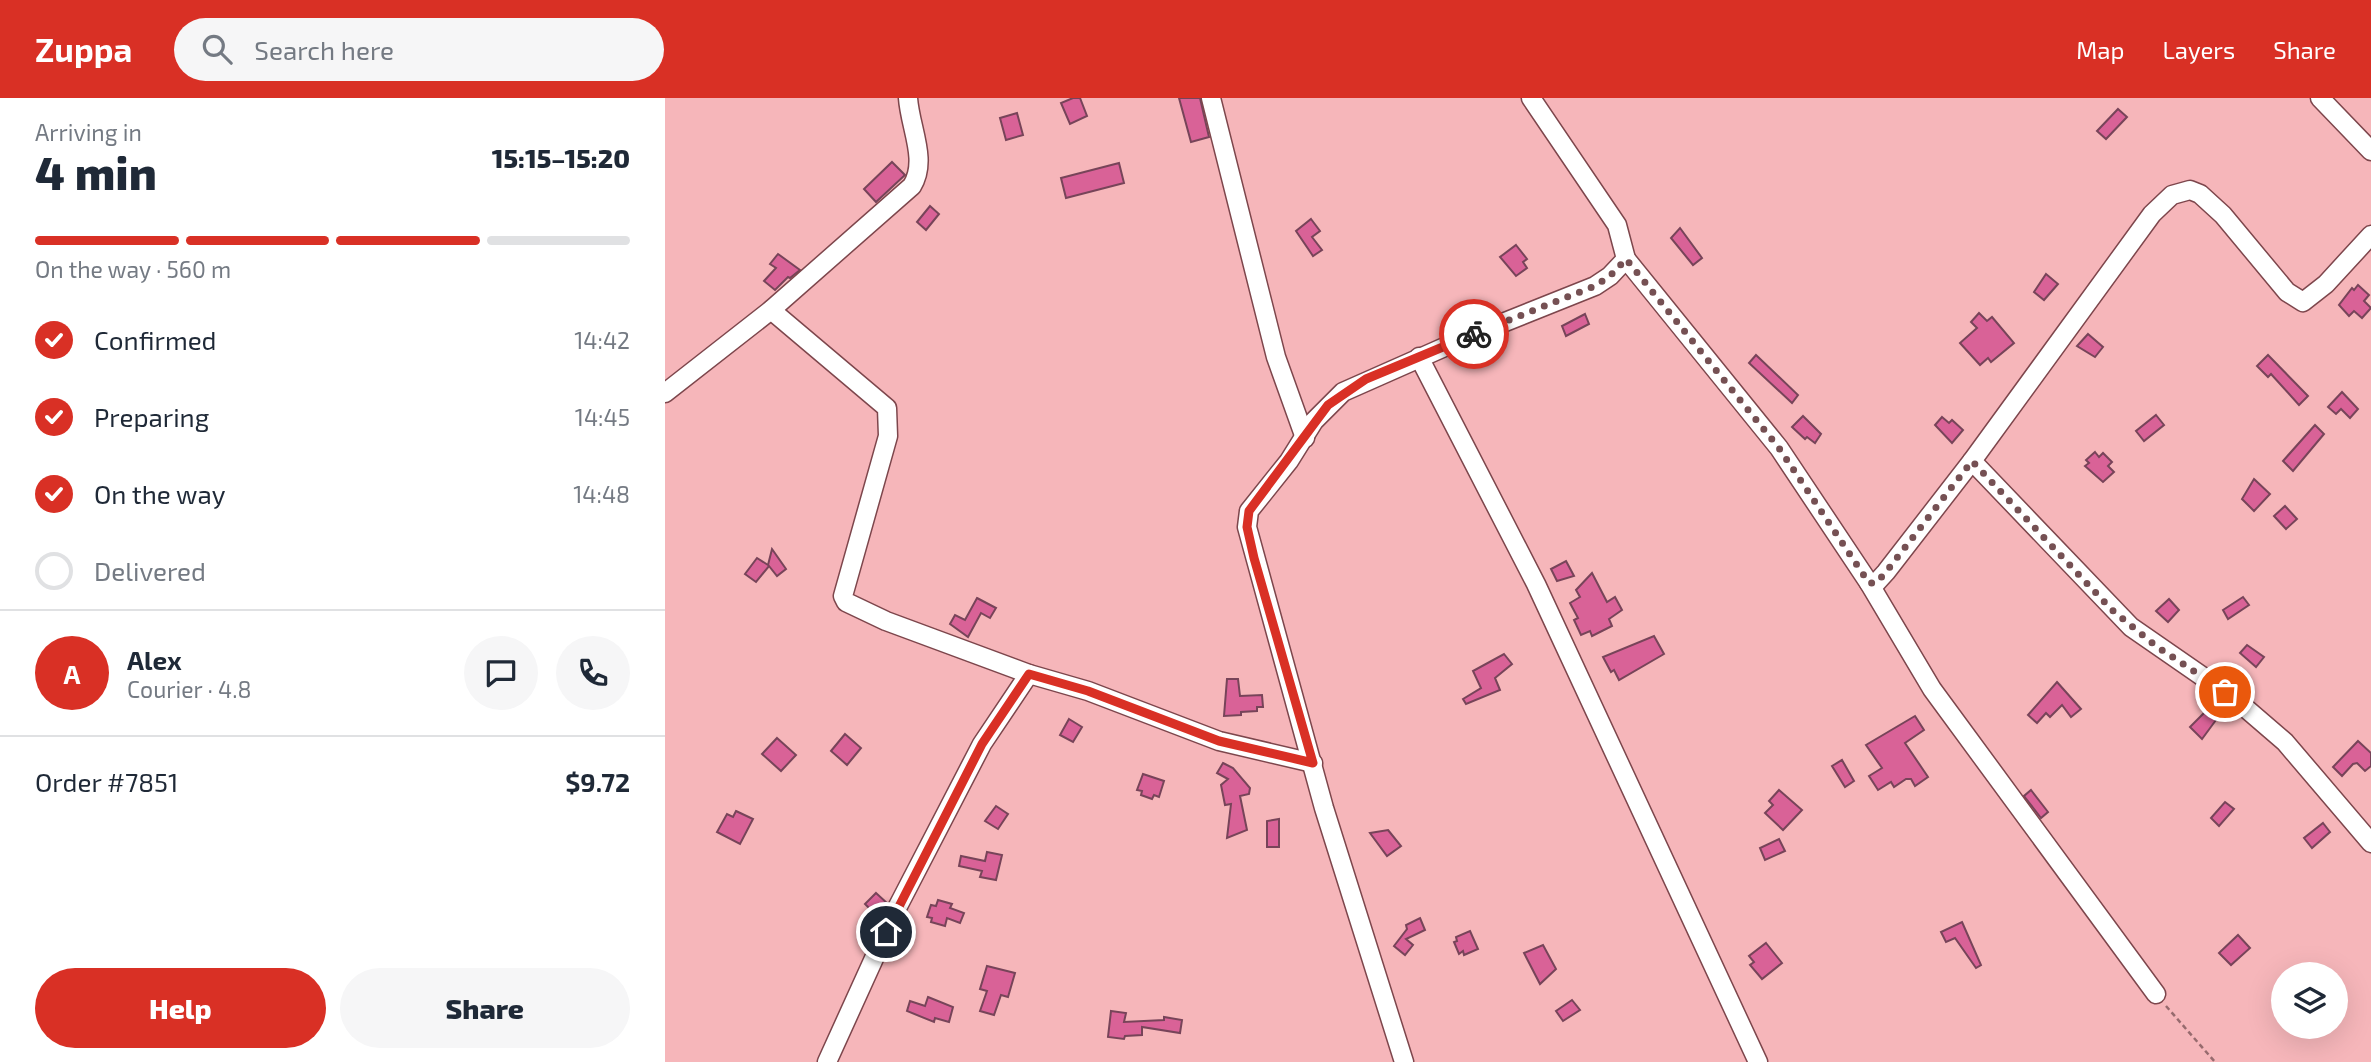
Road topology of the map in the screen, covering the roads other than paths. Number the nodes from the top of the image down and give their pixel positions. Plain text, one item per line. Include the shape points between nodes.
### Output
1 (908, 98) edge
2 (1211, 98) edge
3 (1531, 98) edge
4 (2320, 98) edge
5 (2371, 151) edge
6 (2371, 235) edge
7 (1626, 259) junction
8 (771, 310) junction
9 (1419, 357) junction
10 (665, 394) edge
11 (1305, 438) junction
12 (1972, 461) junction
13 (1869, 583) junction
14 (1029, 674) junction
15 (1313, 763) junction
16 (2371, 843) edge
17 (2156, 994) road end
18 (827, 1062) edge
19 (1404, 1062) edge
20 (1758, 1062) edge

1 - 8 street via 921,160 912,186
2 - 11 street via 1276,357
3 - 7 street via 1617,225
4 - 5 street
6 - 12 street via 2303,302 2287,292 2210,202 2190,190 2172,195 2124,252
7 - 9 street via 1595,286
7 - 13 street via 1779,448
8 - 10 street
8 - 14 street via 887,408 888,436 852,558 843,596 846,602
9 - 11 street via 1343,392 1314,421
9 - 20 street via 1536,584
11 - 15 street via 1249,511 1247,527
12 - 13 street via 1886,572 1876,583
12 - 16 street via 2112,610 2235,699 2285,742
13 - 17 street via 1932,689
14 - 15 street via 1088,691 1219,741
14 - 18 street via 982,744 896,911
15 - 19 street

